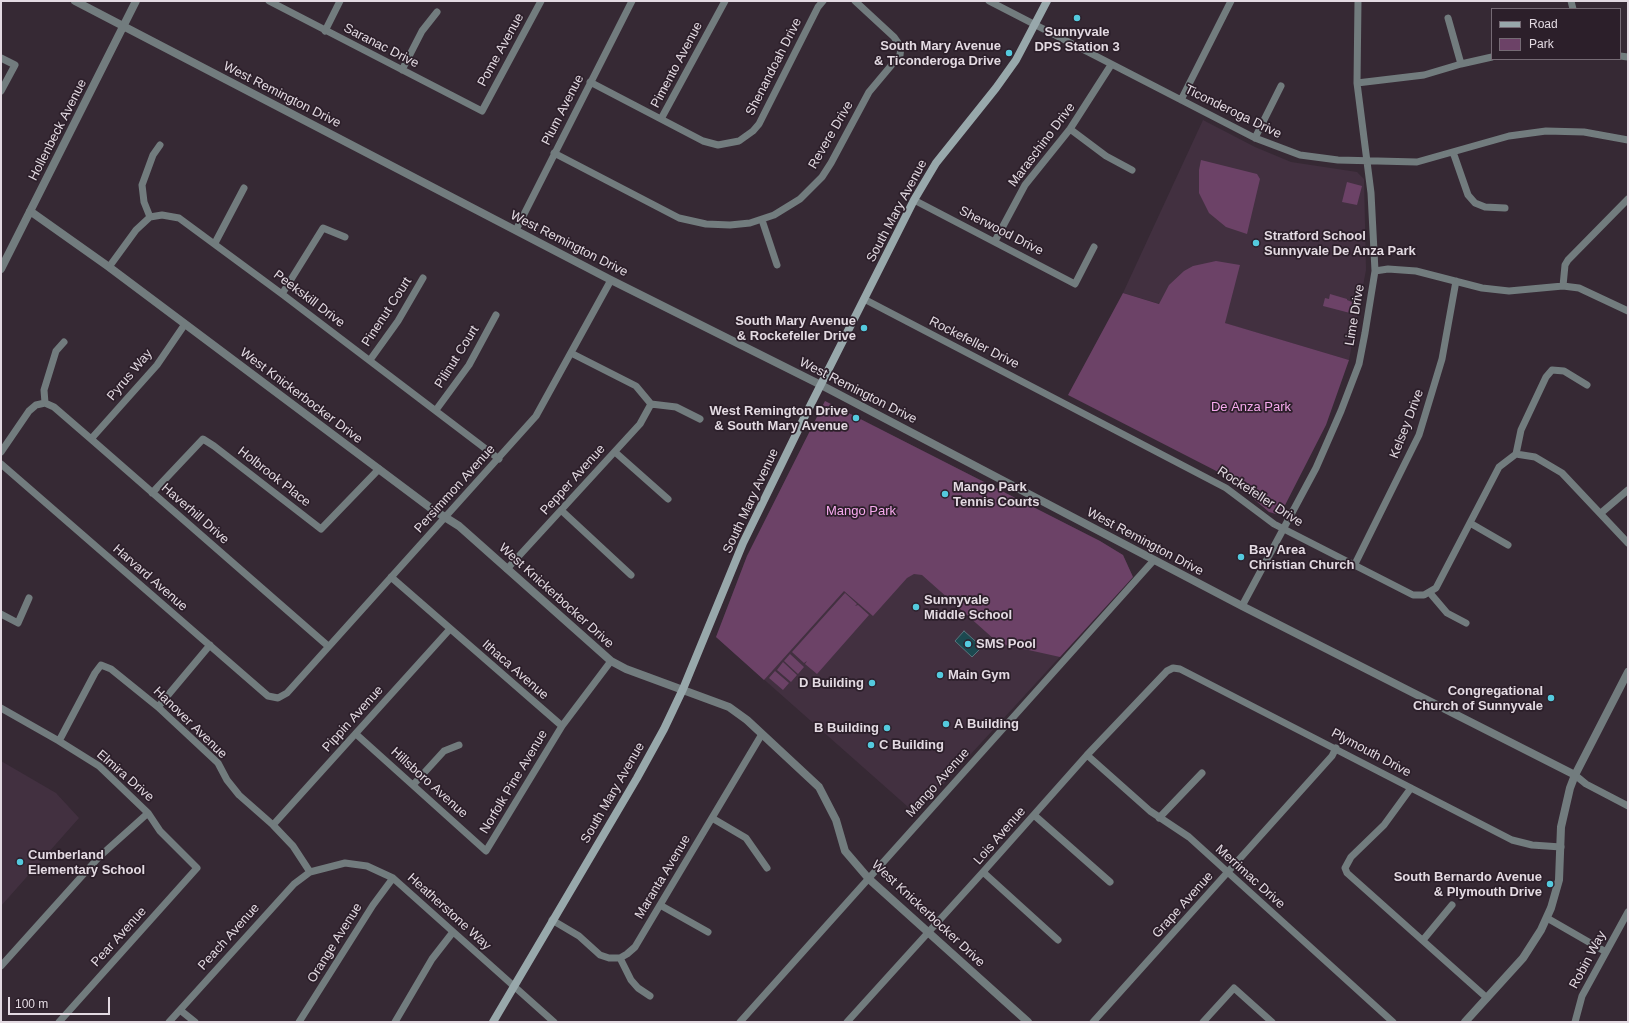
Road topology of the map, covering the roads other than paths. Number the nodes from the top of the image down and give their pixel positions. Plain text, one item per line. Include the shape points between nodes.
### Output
1 (74, 1) edge
2 (136, 1) edge
3 (269, 1) edge
4 (340, 1) edge
5 (541, 1) edge
6 (632, 1) edge
7 (725, 1) edge
8 (823, 1) edge
9 (855, 1) edge
10 (989, 1) edge
11 (1047, 1) edge
12 (1231, 1) edge
13 (1358, 1) edge
14 (437, 12) dead end
15 (1448, 18) dead end
16 (124, 26) junction
17 (1034, 26) junction
18 (325, 31) junction
19 (1491, 57) edge
20 (1, 58) edge
21 (1461, 64) junction
22 (1111, 65) junction
23 (402, 70) junction
24 (590, 82) junction
25 (1357, 83) junction
26 (1281, 86) dead end
27 (1, 91) edge
28 (1181, 100) junction
29 (482, 111) joint
30 (661, 119) junction
31 (1070, 129) junction
32 (1255, 138) junction
33 (1628, 140) edge
34 (160, 145) dead end
35 (1453, 152) junction
36 (554, 153) junction
37 (1367, 161) junction
38 (1132, 170) dead end
39 (244, 188) dead end
40 (1628, 199) edge
41 (914, 200) junction
42 (1505, 208) dead end
43 (30, 211) junction
44 (150, 217) junction
45 (762, 220) junction
46 (516, 230) junction
47 (345, 237) dead end
48 (995, 241) junction
49 (215, 243) junction
50 (1094, 247) dead end
51 (777, 265) dead end
52 (109, 267) junction
53 (1, 269) edge
54 (1375, 271) junction
55 (423, 278) dead end
56 (611, 280) junction
57 (1456, 281) junction
58 (1563, 286) junction
59 (282, 294) junction
60 (864, 299) junction
61 (1628, 311) edge
62 (496, 315) dead end
63 (185, 324) junction
64 (64, 342) dead end
65 (571, 353) junction
66 (370, 360) junction
67 (821, 385) junction
68 (1587, 385) dead end
69 (44, 403) junction
70 (651, 404) junction
71 (436, 410) junction
72 (700, 419) dead end
73 (91, 439) junction
74 (1, 452) edge
75 (615, 452) junction
76 (1516, 454) junction
77 (499, 458) junction
78 (1, 464) edge
79 (379, 469) junction
80 (1628, 490) edge
81 (152, 493) junction
82 (668, 498) dead end
83 (562, 510) junction
84 (1601, 514) junction
85 (446, 518) junction
86 (1470, 523) junction
87 (1283, 529) junction
88 (1628, 543) edge
89 (1508, 545) dead end
90 (1154, 560) junction
91 (1354, 566) junction
92 (507, 569) junction
93 (631, 575) dead end
94 (391, 577) junction
95 (1430, 593) junction
96 (29, 598) dead end
97 (1242, 606) junction
98 (1, 614) edge
99 (1466, 623) dead end
100 (450, 629) junction
101 (210, 645) junction
102 (328, 646) junction
103 (611, 661) junction
104 (1173, 668) joint
105 (1628, 672) edge
106 (683, 689) junction
107 (287, 693) joint
108 (158, 707) junction
109 (1, 708) edge
110 (562, 726) junction
111 (356, 734) junction
112 (762, 734) junction
113 (59, 741) junction
114 (458, 745) dead end
115 (1336, 748) junction
116 (1087, 755) junction
117 (1202, 773) dead end
118 (1575, 776) junction
119 (413, 785) junction
120 (1411, 788) junction
121 (1628, 806) edge
122 (148, 813) junction
123 (1034, 815) junction
124 (712, 818) junction
125 (1159, 818) junction
126 (274, 825) junction
127 (1561, 847) junction
128 (486, 851) joint
129 (197, 868) joint
130 (767, 868) dead end
131 (310, 872) junction
132 (983, 872) junction
133 (1228, 873) junction
134 (393, 878) junction
135 (869, 879) junction
136 (1110, 882) dead end
137 (660, 905) junction
138 (1452, 905) dead end
139 (1628, 912) edge
140 (1547, 918) junction
141 (552, 920) junction
142 (453, 932) junction
143 (708, 932) dead end
144 (928, 933) junction
145 (1058, 940) dead end
146 (1422, 940) junction
147 (1606, 952) junction
148 (620, 958) junction
149 (1, 966) edge
150 (514, 987) junction
151 (650, 996) dead end
152 (1487, 998) junction
153 (180, 1010) junction
154 (59, 1022) edge
155 (169, 1022) edge
156 (195, 1022) edge
157 (299, 1022) edge
158 (395, 1022) edge
159 (493, 1022) edge
160 (554, 1022) edge
161 (740, 1022) edge
162 (847, 1022) edge
163 (1028, 1022) edge
164 (1093, 1022) edge
165 (1203, 1022) edge
166 (1272, 1022) edge
167 (1393, 1022) edge
168 (1465, 1022) edge
169 (1575, 1022) edge

1 - 16 street, West Remington Drive
2 - 16 street, Hollenbeck Avenue
3 - 18 street, Saranac Drive
4 - 18 street
5 - 29 street, Pome Avenue
6 - 24 street, Plum Avenue
7 - 30 street, Pimento Avenue
8 - 30 street, Shenandoah Drive via 759,124 747,137 725,145 710,143
9 - 45 street, Revere Drive via 894,37 901,47 900,55 869,92 822,176 800,198
10 - 17 street, Ticonderoga Drive
11 - 17 main road, South Mary Avenue
12 - 28 street
13 - 25 street, Lime Drive
14 - 23 street via 422,31
15 - 21 street
16 - 43 street, Hollenbeck Avenue
16 - 46 street, West Remington Drive
17 - 22 street, Ticonderoga Drive
17 - 41 main road, South Mary Avenue via 1016,60 936,163
18 - 23 street, Saranac Drive
19 - 21 street
20 - 27 street via 15,65
21 - 25 street via 1424,75
22 - 28 street, Ticonderoga Drive
22 - 31 street, Maraschino Drive
23 - 29 street, Saranac Drive
24 - 30 street, Shenandoah Drive
24 - 36 street, Plum Avenue
25 - 37 street, Lime Drive
26 - 32 street
28 - 32 street, Ticonderoga Drive
31 - 38 street via 1106,156
31 - 48 street, Maraschino Drive via 1025,185
32 - 37 street, Ticonderoga Drive via 1300,155
33 - 35 street, Ticonderoga Drive via 1584,132 1546,130 1509,136
34 - 44 street via 142,185 144,202
35 - 37 street, Ticonderoga Drive via 1417,162
35 - 42 street via 1468,195 1475,203 1484,207
36 - 45 street, Revere Drive via 679,218 719,225
36 - 46 street, Plum Avenue
37 - 54 street, Lime Drive
39 - 49 street
40 - 58 street via 1568,260 1565,265
41 - 48 street, Sherwood Drive
41 - 60 main road, South Mary Avenue
43 - 52 street, West Knickerbocker Drive
43 - 53 street, Hollenbeck Avenue
44 - 49 street, Peekskill Drive via 162,215 179,218
44 - 52 street via 136,230
45 - 51 street
46 - 56 street, West Remington Drive
47 - 59 street via 323,228
48 - 50 street, Sherwood Drive via 1075,284
49 - 59 street, Peekskill Drive
52 - 63 street, West Knickerbocker Drive
54 - 57 street via 1416,271
54 - 87 street, Lime Drive via 1356,370 1316,468
55 - 66 street, Pinenut Court via 398,321
56 - 65 street, Persimmon Avenue
56 - 67 street, West Remington Drive
57 - 58 street via 1482,288 1509,291
57 - 91 street, Kelsey Drive via 1442,359 1419,435
58 - 61 street via 1579,288
59 - 66 street, Peekskill Drive
60 - 67 main road, South Mary Avenue
60 - 87 street, Rockefeller Drive via 1226,488
62 - 71 street, Pilinut Court via 469,365
63 - 73 street, Pyrus Way via 156,364
63 - 79 street, West Knickerbocker Drive
64 - 69 street via 56,351 44,390
65 - 70 street via 636,386
65 - 77 street, Persimmon Avenue via 536,416
66 - 71 street, Peekskill Drive
67 - 90 street, West Remington Drive
67 - 106 main road, South Mary Avenue via 743,543
68 - 76 street via 1564,371 1552,370 1546,377 1521,430
69 - 73 street, Haverhill Drive via 54,407
69 - 74 street via 29,411
70 - 72 street via 676,407
70 - 75 street, Pepper Avenue via 640,424
71 - 77 street, Peekskill Drive
73 - 81 street, Haverhill Drive
75 - 82 street
75 - 83 street, Pepper Avenue
76 - 84 street via 1535,457 1562,473
76 - 86 street via 1499,467
77 - 85 street, Persimmon Avenue
78 - 101 street, Harvard Avenue
79 - 81 street, Holbrook Place via 321,529 203,439
79 - 85 street, West Knickerbocker Drive
80 - 84 street
81 - 102 street, Haverhill Drive
83 - 92 street, Pepper Avenue
83 - 93 street
84 - 88 street
85 - 92 street, West Knickerbocker Drive via 459,526
85 - 94 street, Persimmon Avenue
86 - 89 street
86 - 95 street via 1440,582
87 - 91 street, Rockefeller Drive
87 - 97 street, Lime Drive
90 - 97 street, West Remington Drive
90 - 135 street, Mango Avenue
91 - 95 street, Rockefeller Drive via 1413,595
92 - 103 street, West Knickerbocker Drive
94 - 100 street, Ithaca Avenue
94 - 102 street, Persimmon Avenue
95 - 99 street via 1447,613
96 - 98 street via 18,623
97 - 118 street, West Remington Drive
100 - 110 street, Ithaca Avenue
100 - 111 street, Pippin Avenue
101 - 107 street, Harvard Avenue via 268,696 278,698
101 - 108 street
102 - 107 street, Persimmon Avenue
103 - 106 street, West Knickerbocker Drive
103 - 110 street
104 - 115 street, Plymouth Drive via 1180,669
104 - 116 street, Lois Avenue via 1167,671
105 - 118 street
106 - 112 street, West Knickerbocker Drive via 729,707
106 - 141 main road, South Mary Avenue via 640,772
108 - 113 street, Hanover Avenue via 111,669 101,665
108 - 126 street, Hanover Avenue via 218,763 239,795
109 - 113 street, Elmira Drive
110 - 128 street, Norfolk Pine Avenue
111 - 119 street, Hillsboro Avenue
111 - 126 street, Pippin Avenue
112 - 124 street, Maranta Avenue
112 - 135 street, West Knickerbocker Drive via 819,787 836,820 845,850
113 - 122 street, Elmira Drive via 99,766
114 - 119 street via 444,751
115 - 120 street, Plymouth Drive
115 - 133 street, Grape Avenue via 1332,756
116 - 123 street, Lois Avenue
116 - 125 street, Merrimac Drive
117 - 125 street
118 - 121 street, West Remington Drive
118 - 127 street via 1562,819
119 - 128 street, Hillsboro Avenue
120 - 127 street, Plymouth Drive via 1512,840 1532,845
120 - 146 street via 1384,825 1351,857 1345,868 1347,873
122 - 129 street, Elmira Drive via 160,831
122 - 149 street via 99,857
123 - 132 street, Lois Avenue
123 - 136 street
124 - 130 street via 746,838
124 - 137 street, Maranta Avenue
125 - 133 street, Merrimac Drive via 1189,837
126 - 131 street, Hanover Avenue via 293,846
127 - 140 street via 1559,880
129 - 154 street, Pear Avenue
131 - 134 street, Heatherstone Way via 330,866 360,864
131 - 153 street, Peach Avenue via 294,884
132 - 144 street, Lois Avenue
132 - 145 street
133 - 164 street, Grape Avenue
133 - 167 street, Merrimac Drive
134 - 142 street, Heatherstone Way
134 - 157 street, Orange Avenue
135 - 144 street, West Knickerbocker Drive
135 - 161 street, Mango Avenue
137 - 143 street
137 - 148 street, Maranta Avenue via 634,947
138 - 146 street
139 - 147 street, Robin Way
140 - 147 street
140 - 152 street via 1522,958
141 - 148 street via 579,936 600,955
141 - 150 main road, South Mary Avenue
142 - 150 street, Heatherstone Way
142 - 158 street via 432,959
144 - 162 street, Lois Avenue
144 - 163 street, West Knickerbocker Drive
146 - 152 street
147 - 169 street, Robin Way via 1582,996
148 - 151 street via 631,980
150 - 159 main road, South Mary Avenue
150 - 160 street, Heatherstone Way
152 - 168 street
153 - 155 street, Peach Avenue
153 - 156 street
165 - 166 street via 1234,988

